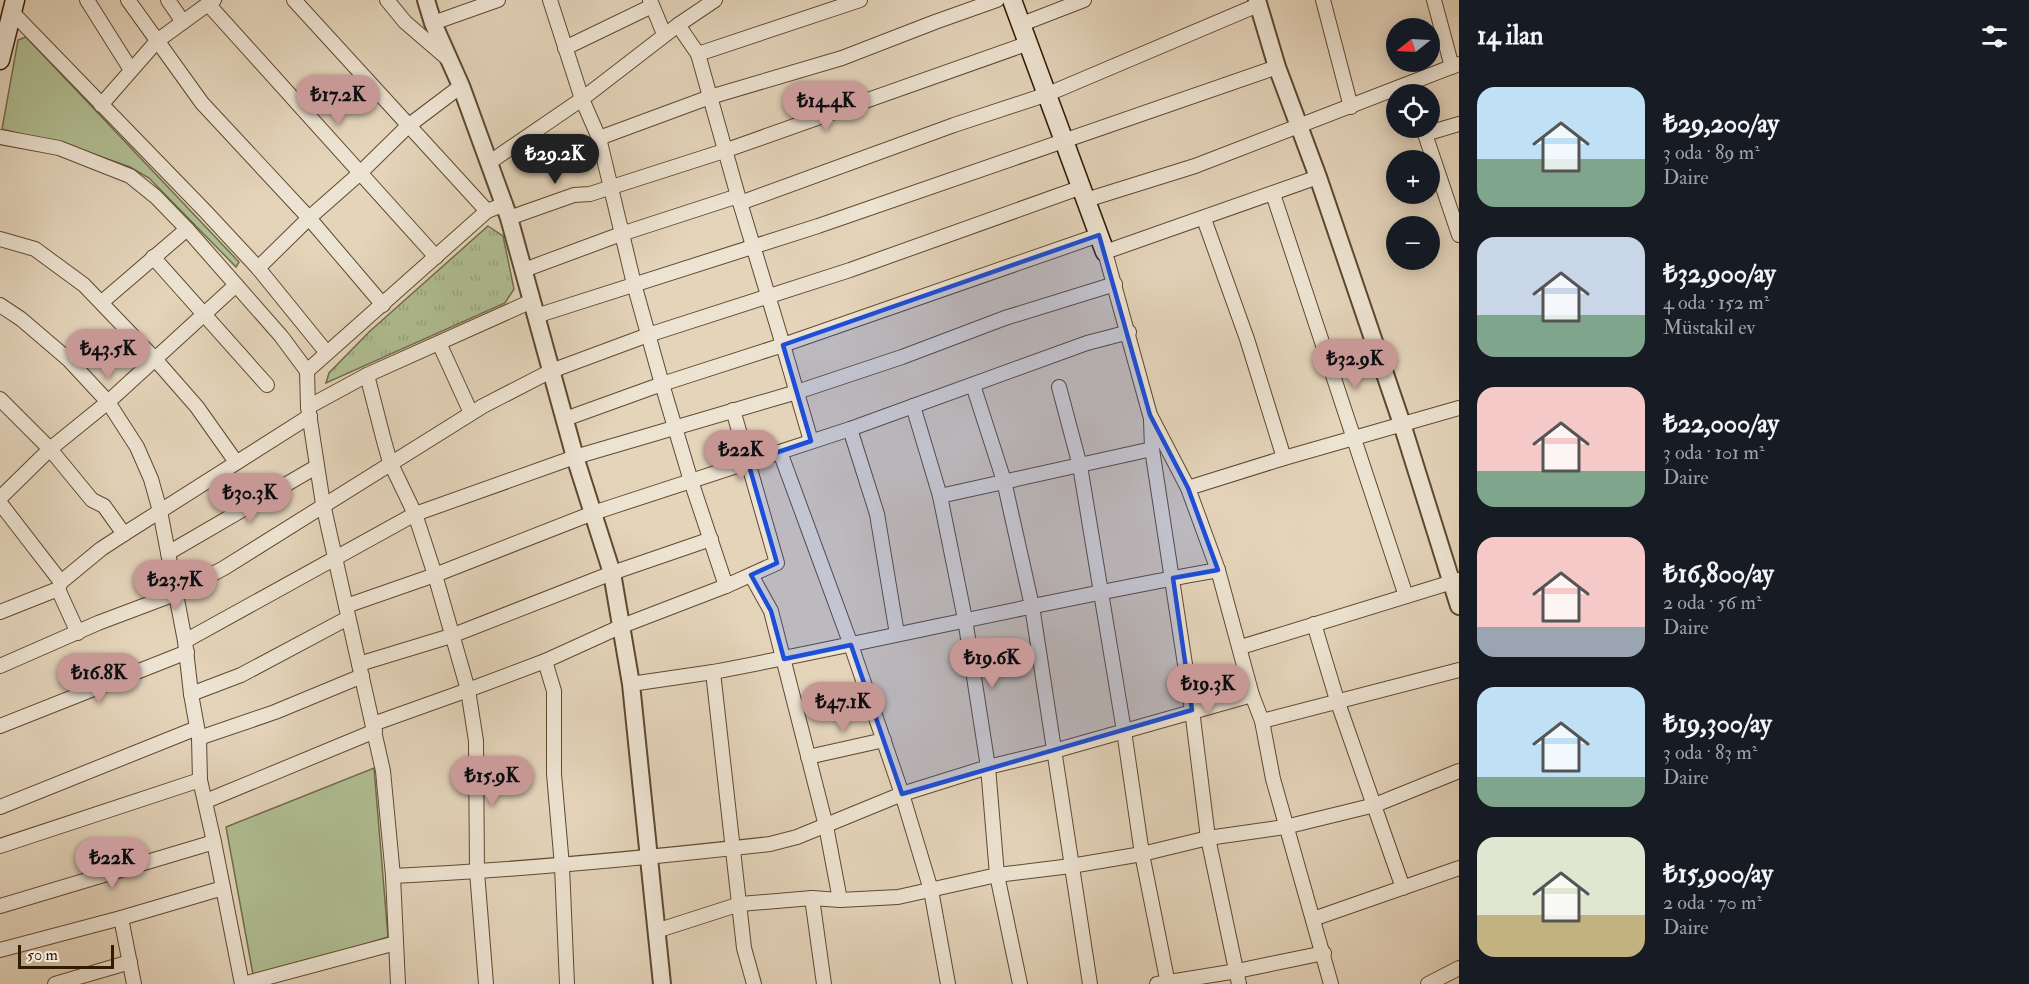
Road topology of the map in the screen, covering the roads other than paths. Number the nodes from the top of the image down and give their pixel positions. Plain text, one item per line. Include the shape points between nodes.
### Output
1 (87, 0) edge
2 (128, 0) edge
3 (168, 0) edge
4 (294, 0) edge
5 (387, 0) edge
6 (426, 0) edge
7 (498, 0) edge
8 (550, 0) edge
9 (715, 0) edge
10 (860, 0) edge
11 (997, 0) edge
12 (1012, 0) edge
13 (1084, 0) edge
14 (1323, 0) edge
15 (1434, 0) edge
16 (211, 2) edge
17 (1258, 2) edge
18 (651, 3) edge
19 (13, 6) edge
20 (183, 22) junction
21 (433, 23) junction
22 (1022, 24) junction
23 (678, 25) junction
24 (664, 34) junction
25 (157, 41) junction
26 (1029, 43) junction
27 (565, 48) junction
28 (698, 54) junction
29 (1, 56) edge
30 (452, 62) junction
31 (1455, 65) edge
32 (1278, 67) junction
33 (131, 70) junction
34 (1420, 84) edge
35 (461, 86) junction
36 (1048, 94) junction
37 (710, 97) junction
38 (1386, 97) edge
39 (582, 99) junction
40 (101, 105) junction
41 (1351, 107) junction
42 (1459, 124) edge
43 (408, 126) junction
44 (1300, 127) junction
45 (1440, 128) edge
46 (0, 137) edge
47 (599, 138) junction
48 (1426, 138) edge
49 (1065, 142) junction
50 (724, 151) junction
51 (490, 162) junction
52 (359, 174) junction
53 (1318, 177) junction
54 (611, 186) junction
55 (1084, 194) junction
56 (1273, 194) junction
57 (739, 199) junction
58 (487, 210) junction
59 (507, 211) junction
60 (309, 218) junction
61 (1204, 219) junction
62 (187, 229) junction
63 (621, 234) junction
64 (1459, 235) edge
65 (0, 238) edge
66 (1102, 243) junction
67 (754, 247) junction
68 (153, 257) junction
69 (436, 257) junction
70 (258, 268) junction
71 (524, 270) junction
72 (634, 284) junction
73 (1115, 284) junction
74 (236, 285) junction
75 (769, 296) junction
76 (102, 302) junction
77 (0, 305) edge
78 (383, 305) junction
79 (534, 308) junction
80 (204, 314) junction
81 (1129, 332) junction
82 (648, 335) junction
83 (439, 343) junction
84 (783, 345) junction
85 (327, 353) junction
86 (155, 358) junction
87 (307, 371) junction
88 (551, 371) junction
89 (367, 375) junction
90 (662, 384) junction
91 (267, 385) dead end
92 (974, 385) junction
93 (1059, 387) dead end
94 (797, 392) junction
95 (0, 399) edge
96 (108, 402) junction
97 (913, 406) junction
98 (1459, 408) edge
99 (733, 410) junction
100 (309, 412) junction
101 (471, 413) junction
102 (1150, 415) junction
103 (565, 419) junction
104 (1402, 424) junction
105 (675, 428) junction
106 (850, 429) junction
107 (1354, 437) junction
108 (811, 441) junction
109 (50, 449) junction
110 (1152, 449) junction
111 (780, 452) junction
112 (575, 457) junction
113 (1284, 458) junction
114 (236, 462) junction
115 (390, 462) junction
116 (748, 462) junction
117 (1080, 466) junction
118 (316, 467) junction
119 (691, 481) junction
120 (1004, 481) junction
121 (1188, 488) junction
122 (940, 496) junction
123 (0, 498) edge
124 (0, 503) edge
125 (323, 504) junction
126 (160, 511) junction
127 (593, 513) junction
128 (415, 514) junction
129 (124, 534) junction
130 (711, 539) junction
131 (168, 553) junction
132 (334, 557) junction
133 (1218, 570) junction
134 (612, 573) junction
135 (751, 574) junction
136 (435, 575) junction
137 (1173, 578) junction
138 (1455, 581) edge
139 (60, 586) junction
140 (726, 586) junction
141 (1100, 591) junction
142 (175, 594) junction
143 (1407, 596) junction
144 (1032, 606) junction
145 (1459, 606) edge
146 (0, 612) edge
147 (347, 612) junction
148 (964, 619) junction
149 (1314, 624) junction
150 (622, 626) junction
151 (78, 633) junction
152 (897, 634) junction
153 (451, 636) junction
154 (851, 645) junction
155 (186, 647) junction
156 (1240, 647) junction
157 (784, 658) junction
158 (545, 661) junction
159 (0, 666) edge
160 (360, 670) junction
161 (1459, 670) edge
162 (713, 672) junction
163 (632, 684) junction
164 (468, 690) junction
165 (191, 694) junction
166 (1252, 695) junction
167 (1336, 700) junction
168 (1192, 710) junction
169 (1262, 721) junction
170 (0, 726) edge
171 (374, 728) junction
172 (1124, 731) junction
173 (198, 733) junction
174 (884, 740) junction
175 (1054, 751) junction
176 (808, 756) junction
177 (988, 767) junction
178 (1459, 771) edge
179 (200, 780) junction
180 (902, 794) junction
181 (206, 801) junction
182 (1375, 805) junction
183 (0, 807) edge
184 (826, 826) junction
185 (1285, 827) junction
186 (1208, 838) junction
187 (214, 842) junction
188 (0, 846) edge
189 (734, 848) junction
190 (1142, 854) junction
191 (650, 857) junction
192 (562, 866) junction
193 (1071, 866) junction
194 (1459, 868) edge
195 (477, 872) junction
196 (997, 875) junction
197 (393, 876) junction
198 (223, 888) junction
199 (1403, 888) junction
200 (931, 890) junction
201 (812, 898) junction
202 (840, 900) junction
203 (740, 904) junction
204 (0, 906) edge
205 (121, 918) junction
206 (1313, 918) junction
207 (656, 932) junction
208 (396, 943) junction
209 (0, 950) edge
210 (1324, 953) junction
211 (129, 962) junction
212 (1459, 968) edge
213 (1238, 977) edge
214 (1445, 980) edge
215 (1164, 983) edge
216 (55, 984) edge
217 (134, 984) edge
218 (242, 984) edge
219 (398, 984) edge
220 (486, 984) edge
221 (567, 984) edge
222 (662, 984) edge
223 (754, 984) edge
224 (824, 984) edge
225 (948, 984) edge
226 (1020, 984) edge
227 (1090, 984) edge
228 (1331, 984) edge
229 (1428, 984) edge

1 - 33 street
2 - 25 street
3 - 20 street
4 - 43 street
5 - 30 street via 405,22
6 - 21 street
7 - 21 street
8 - 27 street
9 - 23 street
10 - 28 street
11 - 37 street via 842,58
12 - 22 main road
13 - 22 street
14 - 41 street
15 - 31 street
16 - 20 street
16 - 52 street
17 - 32 street
17 - 36 street
18 - 24 street
18 - 27 street
19 - 29 main road
19 - 40 street
20 - 25 street
21 - 30 street
22 - 26 main road
23 - 24 street
23 - 28 street
24 - 39 street
25 - 33 street
25 - 60 street via 202,103
26 - 36 main road
26 - 50 street
27 - 39 street
28 - 37 street
30 - 35 street
31 - 34 street
32 - 44 street
32 - 49 street
33 - 40 street
35 - 43 street
35 - 51 street
36 - 49 main road
36 - 57 street
37 - 47 street
37 - 50 street
38 - 41 street
39 - 47 street
39 - 51 street
40 - 70 street
41 - 44 street
42 - 45 street
43 - 52 street
43 - 58 street
44 - 53 street
44 - 55 street via 1195,166
46 - 62 street via 59,148 130,176
47 - 54 street
48 - 64 street
49 - 55 main road
49 - 67 street
50 - 54 street
50 - 57 street
51 - 59 street
52 - 60 street
52 - 69 street
53 - 56 street
53 - 104 street
54 - 59 street
54 - 63 street
55 - 66 main road
55 - 75 street
56 - 61 street
56 - 107 street
57 - 63 street
57 - 67 street
58 - 59 street
58 - 69 street
59 - 71 street
60 - 70 street
60 - 78 street
61 - 66 street
61 - 113 street
62 - 68 street
62 - 74 street
63 - 71 street
63 - 72 street
65 - 76 street via 35,249
66 - 73 street
66 - 84 street
67 - 72 street
67 - 75 street
68 - 76 street
68 - 80 street
69 - 78 street
70 - 85 street
71 - 79 street
72 - 79 street
72 - 82 street
73 - 81 street
73 - 94 street via 1005,318
74 - 80 street
74 - 87 street
75 - 82 street
75 - 84 street
76 - 86 street
77 - 96 street via 69,360
78 - 85 street
79 - 83 street
79 - 88 street
80 - 86 street
80 - 91 street
81 - 92 street via 1087,343
81 - 102 street
82 - 88 street
82 - 90 street
83 - 89 street
83 - 101 street
84 - 90 street
84 - 94 street
85 - 87 street
86 - 96 street
86 - 114 street via 197,407
87 - 100 street
88 - 101 street
88 - 103 street
89 - 100 street
89 - 115 street
90 - 103 street
90 - 105 street
92 - 97 street
92 - 120 street
93 - 117 street
94 - 99 street
94 - 108 street
95 - 109 street
96 - 109 street
96 - 126 street via 137,447
97 - 106 street
97 - 122 street
98 - 104 street
99 - 105 street
99 - 116 street
100 - 114 street
100 - 118 street
101 - 115 street
102 - 110 street
102 - 121 street
103 - 112 street
104 - 107 street
104 - 138 street
105 - 112 street
105 - 119 street
106 - 108 street
106 - 152 street via 877,514
107 - 113 street
107 - 143 street
108 - 111 street
109 - 123 street
109 - 129 street via 92,500 104,506
110 - 117 street
110 - 137 street
111 - 116 street
111 - 154 street
112 - 127 street
112 - 128 street
113 - 121 street
114 - 126 street
115 - 125 street
115 - 128 street
116 - 119 street
116 - 135 street via 777,563
117 - 120 street
117 - 141 street
118 - 125 street
118 - 131 street
119 - 127 street
119 - 130 street
120 - 122 street
120 - 144 street
121 - 133 street
122 - 148 street
124 - 139 street
125 - 132 street
125 - 142 street via 224,568
126 - 129 street
126 - 131 street
127 - 134 street
127 - 136 street
128 - 132 street
128 - 136 street
129 - 139 street
130 - 134 street
130 - 140 street
131 - 142 street
132 - 147 street
132 - 155 street
133 - 137 street
133 - 156 street
134 - 150 street
134 - 153 street
135 - 140 street
135 - 157 street via 771,610
136 - 147 street
136 - 153 street
137 - 141 street
137 - 168 street
138 - 143 street
138 - 145 street
139 - 146 street
139 - 151 street
140 - 150 street
141 - 144 street
141 - 172 street
142 - 151 street
142 - 155 street
143 - 149 street
144 - 148 street
144 - 175 street
147 - 160 street
147 - 165 street via 241,675
148 - 152 street
148 - 177 street
149 - 156 street
149 - 167 street
150 - 158 street
150 - 163 street
151 - 159 street
152 - 154 street
153 - 160 street
153 - 164 street
154 - 157 street
154 - 174 street
155 - 165 street
155 - 170 street
156 - 166 street
157 - 162 street
157 - 176 street
158 - 164 street
158 - 192 street via 554,691 554,774
160 - 171 street
160 - 173 street via 275,712
161 - 167 street
162 - 163 street
162 - 189 street
163 - 191 street
164 - 171 street
164 - 195 street via 476,741
165 - 173 street
166 - 168 street
166 - 169 street
167 - 169 street
167 - 182 street
168 - 172 street
168 - 186 street
169 - 185 street
171 - 181 street
171 - 197 street via 383,771
172 - 175 street
172 - 190 street
173 - 179 street
173 - 183 street
174 - 176 street
174 - 180 street
175 - 177 street
175 - 193 street
176 - 184 street
177 - 180 street
177 - 196 street
178 - 182 street
179 - 181 street
179 - 188 street
180 - 184 street
180 - 200 street
181 - 187 street
182 - 185 street
182 - 199 street
184 - 189 street via 770,844
184 - 202 street
185 - 186 street
185 - 206 street
186 - 190 street
186 - 213 street
187 - 198 street
187 - 204 street
189 - 191 street
189 - 203 street
190 - 193 street
190 - 215 street
191 - 192 street
191 - 207 street
192 - 195 street
192 - 221 street
193 - 196 street
193 - 227 street
194 - 199 street
195 - 197 street
195 - 220 street
196 - 200 street
196 - 226 street
197 - 208 street
198 - 205 street
198 - 218 street
199 - 206 street
200 - 202 street via 898,897
200 - 225 street
201 - 202 street
201 - 203 street
201 - 224 street
203 - 207 street
203 - 223 street via 744,948
205 - 209 street
205 - 211 street
206 - 210 street
207 - 222 street
208 - 218 street
208 - 219 street
210 - 213 street
210 - 228 street
211 - 216 street
211 - 217 street
212 - 214 street
213 - 215 street
214 - 229 street

